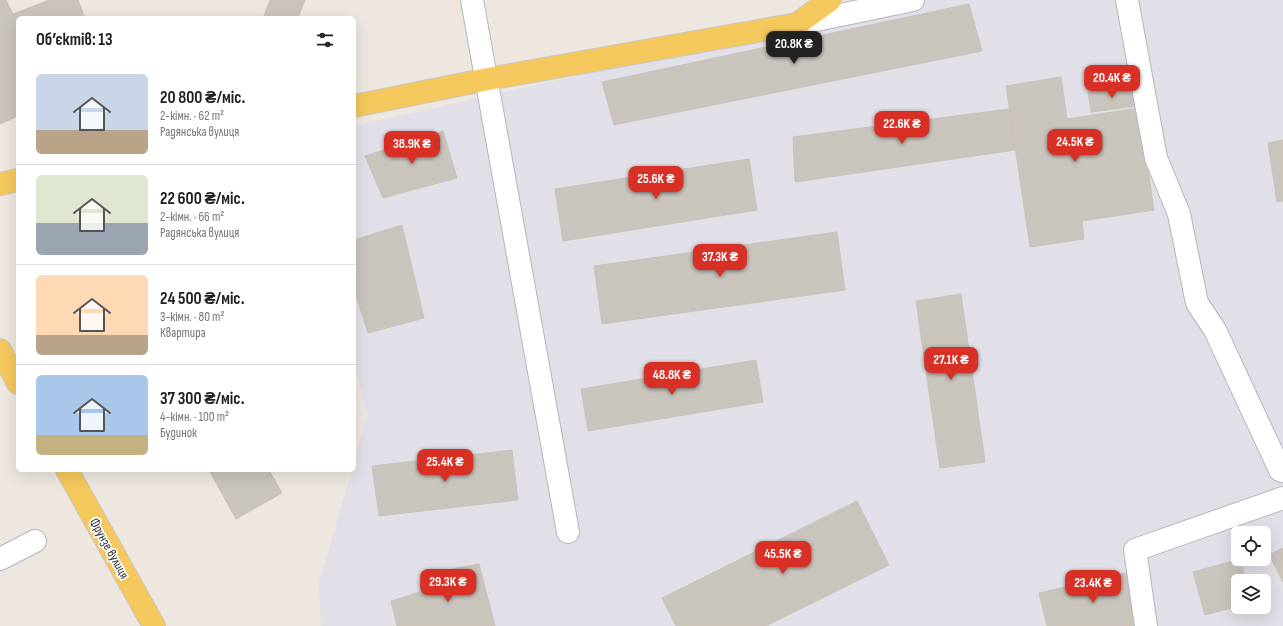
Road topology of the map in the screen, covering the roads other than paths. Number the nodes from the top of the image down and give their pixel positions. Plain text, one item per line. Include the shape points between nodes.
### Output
1 (472, 0) edge
2 (830, 0) edge
3 (913, 0) edge
4 (1127, 0) edge
5 (797, 24) junction
6 (488, 79) junction
7 (356, 106) edge
8 (16, 180) edge
9 (0, 184) edge
10 (0, 350) edge
11 (16, 379) edge
12 (68, 472) edge
13 (1283, 472) edge
14 (1283, 498) edge
15 (568, 532) dead end
16 (35, 541) dead end
17 (0, 559) edge
18 (154, 626) edge
19 (1146, 626) edge

1 - 6 street
2 - 5 main road
3 - 5 street
4 - 13 street via 1156,158 1179,214 1197,303 1215,330
5 - 6 main road
6 - 7 main road
6 - 15 street
8 - 9 main road
10 - 11 main road
12 - 18 main road, Фрунзе вулиця
14 - 19 street via 1135,550
16 - 17 street

